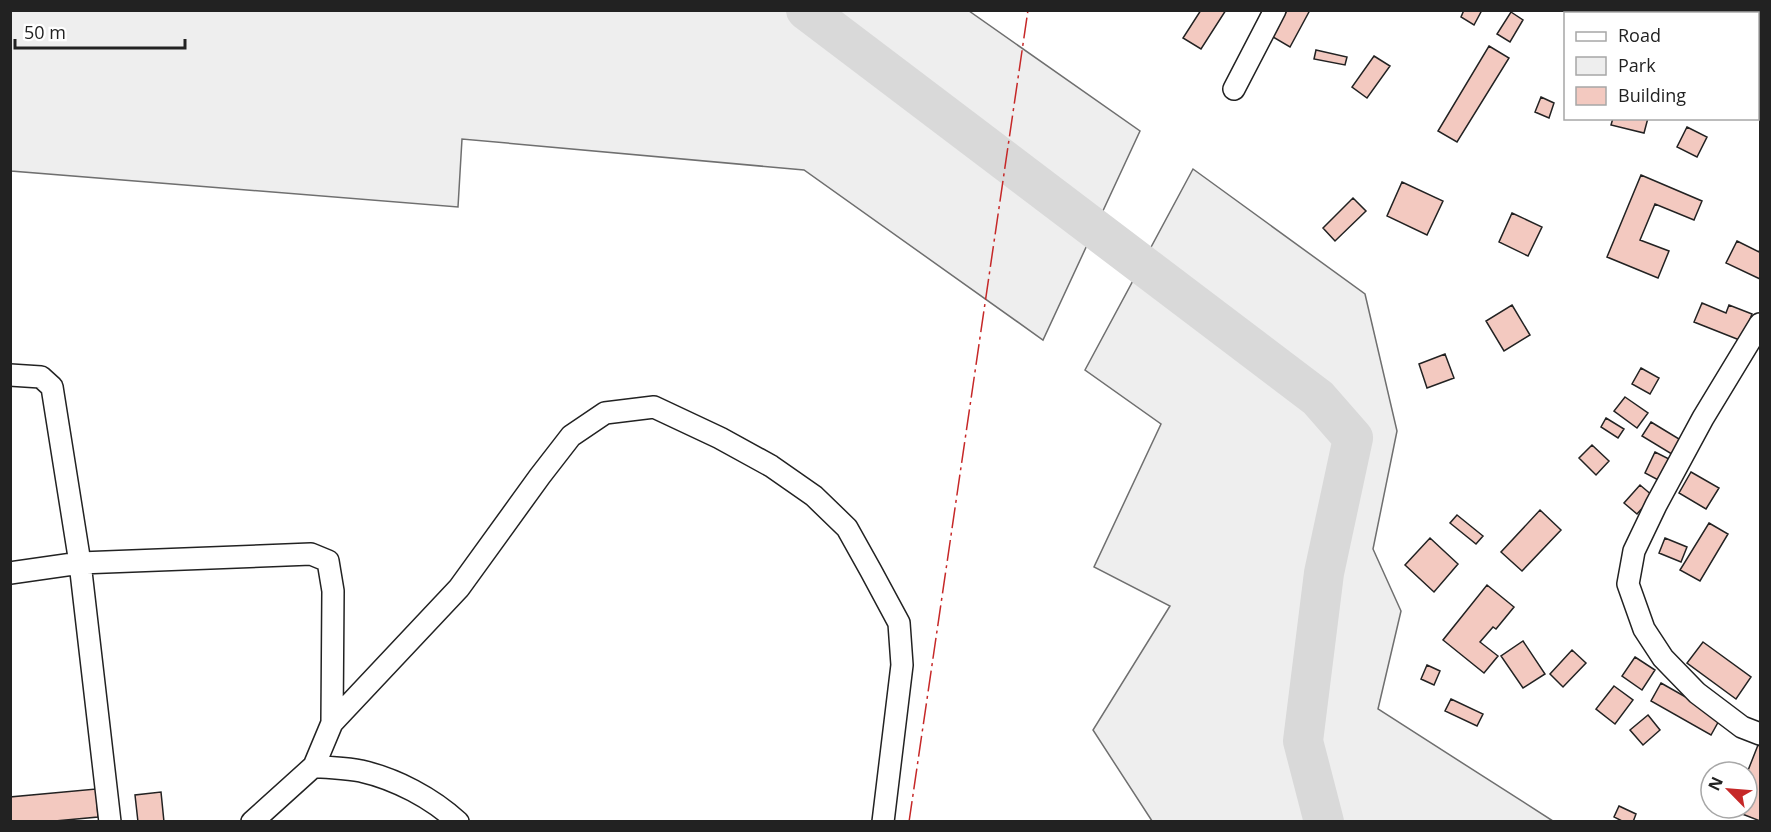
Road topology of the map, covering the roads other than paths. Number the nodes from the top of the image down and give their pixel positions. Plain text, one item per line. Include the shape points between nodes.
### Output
1 (1275, 10) edge
2 (1234, 89) dead end
3 (1761, 324) edge
4 (10, 375) edge
5 (80, 563) junction
6 (10, 573) edge
7 (332, 723) junction
8 (1761, 734) edge
9 (314, 766) junction
10 (110, 822) edge
11 (252, 822) edge
12 (458, 822) edge
13 (883, 822) edge

1 - 2 street
3 - 8 street via 1703,418 1656,505 1634,550 1629,584 1644,629 1663,658 1697,693 1742,727
4 - 5 street via 41,377 52,387
5 - 6 street
5 - 7 street via 310,554 328,561 333,591
5 - 10 street
7 - 9 street
7 - 13 street via 459,588 571,436 605,413 654,407 771,466 814,496 847,528 871,571 899,623 902,665
9 - 11 street
9 - 12 street via 361,771 406,787

